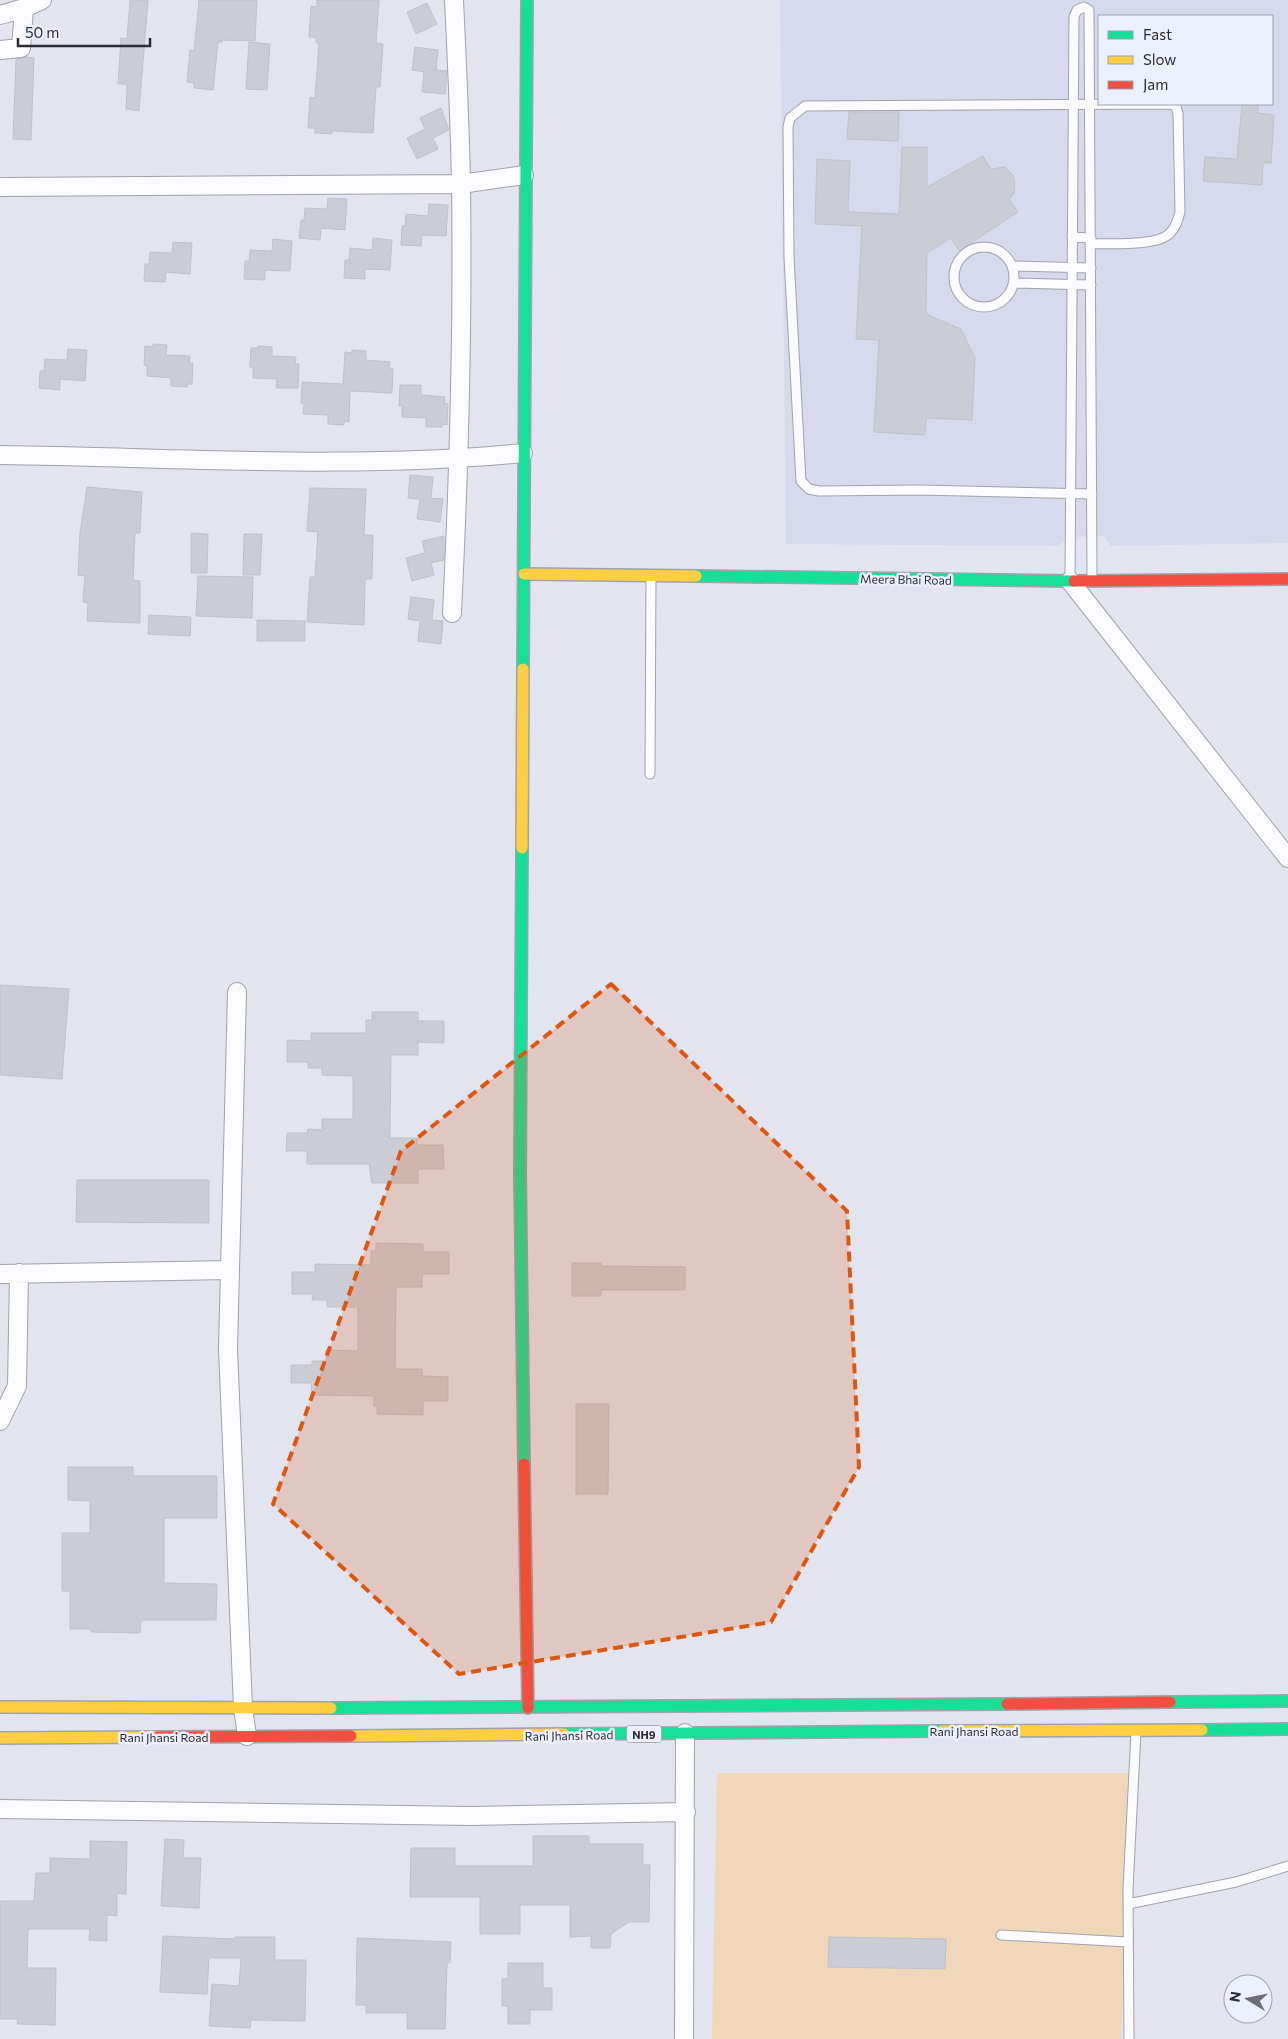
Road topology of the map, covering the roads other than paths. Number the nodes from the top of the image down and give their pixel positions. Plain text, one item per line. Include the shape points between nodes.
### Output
1 (42, 0) edge
2 (454, 0) edge
3 (527, 0) edge
4 (24, 8) junction
5 (0, 15) edge
6 (0, 50) edge
7 (1073, 105) junction
8 (1090, 105) junction
9 (1098, 105) edge
10 (1173, 105) edge
11 (524, 175) junction
12 (461, 184) junction
13 (0, 187) edge
14 (1072, 237) junction
15 (1090, 241) junction
16 (1012, 266) junction
17 (1072, 268) junction
18 (1091, 268) junction
19 (1014, 283) junction
20 (1071, 284) junction
21 (1091, 285) junction
22 (523, 453) junction
23 (0, 455) edge
24 (460, 459) junction
25 (1070, 494) junction
26 (1092, 494) junction
27 (524, 574) junction
28 (651, 576) junction
29 (1288, 579) edge
30 (1070, 581) junction
31 (1092, 581) junction
32 (452, 613) dead end
33 (650, 774) dead end
34 (1288, 858) edge
35 (237, 992) dead end
36 (230, 1270) junction
37 (19, 1273) junction
38 (0, 1274) edge
39 (0, 1420) edge
40 (1288, 1701) edge
41 (0, 1707) edge
42 (243, 1708) junction
43 (528, 1708) junction
44 (1288, 1729) edge
45 (1136, 1730) junction
46 (685, 1733) junction
47 (247, 1736) junction
48 (0, 1738) edge
49 (0, 1809) edge
50 (686, 1812) junction
51 (1288, 1866) edge
52 (1128, 1904) junction
53 (1001, 1935) dead end
54 (1128, 1942) junction
55 (684, 2039) edge
56 (1129, 2039) edge

1 - 4 street
2 - 12 street
3 - 11 main road
4 - 5 street
4 - 6 street via 21,48
7 - 8 lane
7 - 8 lane via 1074,17 1084,7 1089,10
7 - 14 lane
7 - 25 lane via 805,106 790,118 788,127 789,257 801,482 809,489 820,491
8 - 9 lane
8 - 15 lane
10 - 15 lane via 1178,113 1180,212 1177,224 1158,241
11 - 12 street
11 - 22 main road
12 - 13 street
12 - 24 street
14 - 15 lane
14 - 17 lane
15 - 18 lane
16 - 17 lane
16 - 19 lane
16 - 19 lane via 999,250 979,247 962,256 957,264 954,283 963,299 982,308 1001,302 1009,295
17 - 18 lane
17 - 20 lane
18 - 21 lane
19 - 20 lane
20 - 21 lane
20 - 25 lane
21 - 26 lane
22 - 24 street
22 - 27 main road
23 - 24 street via 290,463
24 - 32 street
25 - 26 lane
25 - 30 lane
26 - 31 lane
27 - 28 main road, Meera Bhai Road
27 - 43 main road via 520,1174
28 - 30 main road, Meera Bhai Road
28 - 33 lane
29 - 31 main road, Meera Bhai Road
30 - 31 main road, Meera Bhai Road
30 - 34 street
35 - 36 street
36 - 37 street
36 - 42 street via 228,1349
37 - 38 street
37 - 39 street via 17,1386
40 - 43 main road, NH9
41 - 42 main road, NH9
42 - 43 main road, NH9
42 - 47 street
44 - 45 main road, Rani Jhansi Road / NH9
45 - 46 main road, Rani Jhansi Road / NH9
45 - 52 lane
46 - 47 main road, Rani Jhansi Road / NH9
46 - 50 street
47 - 48 main road, Rani Jhansi Road / NH9
49 - 50 street via 470,1816
50 - 55 street
51 - 52 lane via 1236,1882
52 - 54 lane
53 - 54 lane
54 - 56 lane

